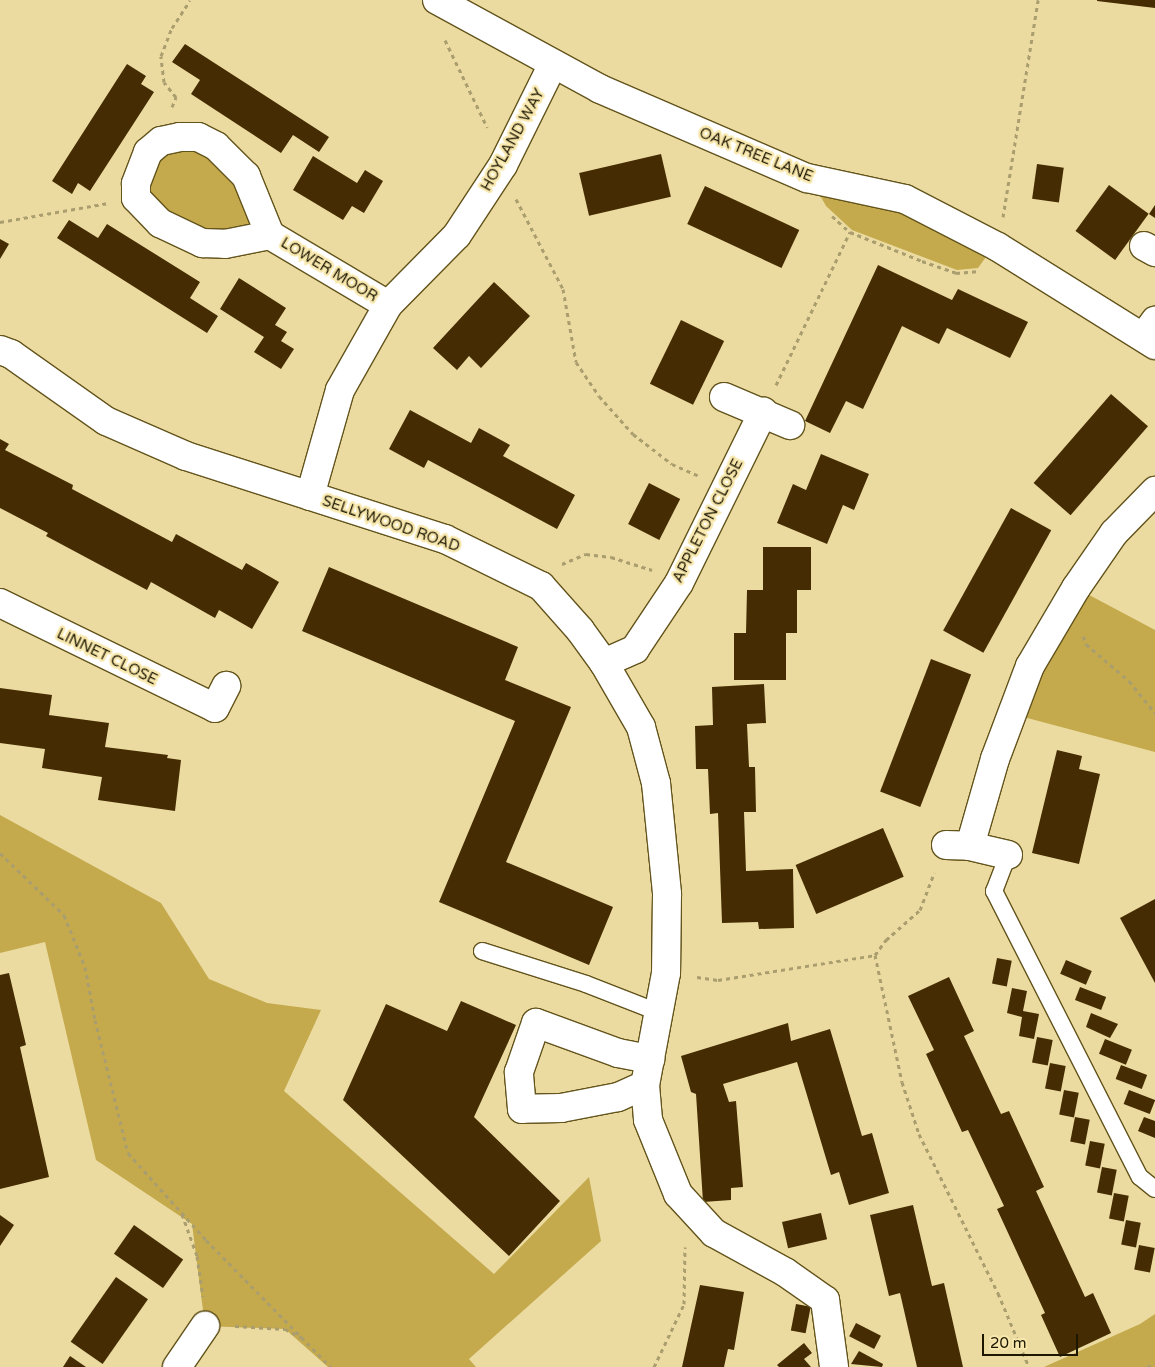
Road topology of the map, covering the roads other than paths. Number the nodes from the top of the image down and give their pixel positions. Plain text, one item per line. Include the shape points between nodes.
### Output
1 (436, 0) edge
2 (554, 64) junction
3 (270, 236) junction
4 (388, 306) junction
5 (1151, 334) edge
6 (0, 350) edge
7 (724, 397) dead end
8 (763, 412) junction
9 (790, 425) dead end
10 (1155, 491) edge
11 (310, 496) junction
12 (0, 603) edge
13 (604, 663) junction
14 (215, 707) dead end
15 (1008, 855) joint
16 (482, 951) dead end
17 (658, 1012) junction
18 (1155, 1189) edge
19 (205, 1326) road end
20 (177, 1367) edge
21 (834, 1367) edge

1 - 2 street, OAK TREE LANE
2 - 4 street, HOYLAND WAY via 503,165 456,235
2 - 5 street, OAK TREE LANE via 600,89 807,178 905,198
3 - 3 street, LOWER MOOR via 225,244 202,243 160,223 136,198 140,166 148,152 162,141 198,137 229,158 246,176
3 - 4 street, LOWER MOOR
4 - 11 street, HOYLAND WAY via 340,390
6 - 11 street, SELLYWOOD ROAD via 106,421 186,456
7 - 8 street
8 - 9 street
8 - 13 street, APPLETON CLOSE via 679,582 634,649
10 - 15 street via 1114,533 1076,588 1030,666 958,845
11 - 13 street, SELLYWOOD ROAD via 445,540 541,586
12 - 14 street, LINNET CLOSE
13 - 17 street, SELLYWOOD ROAD via 641,727 656,783 667,894 666,973
15 - 18 lane via 994,891 1140,1177
16 - 17 lane via 586,984
17 - 21 street, SELLYWOOD ROAD via 647,1072 648,1120 678,1194 714,1233 785,1272 825,1300
19 - 20 street

